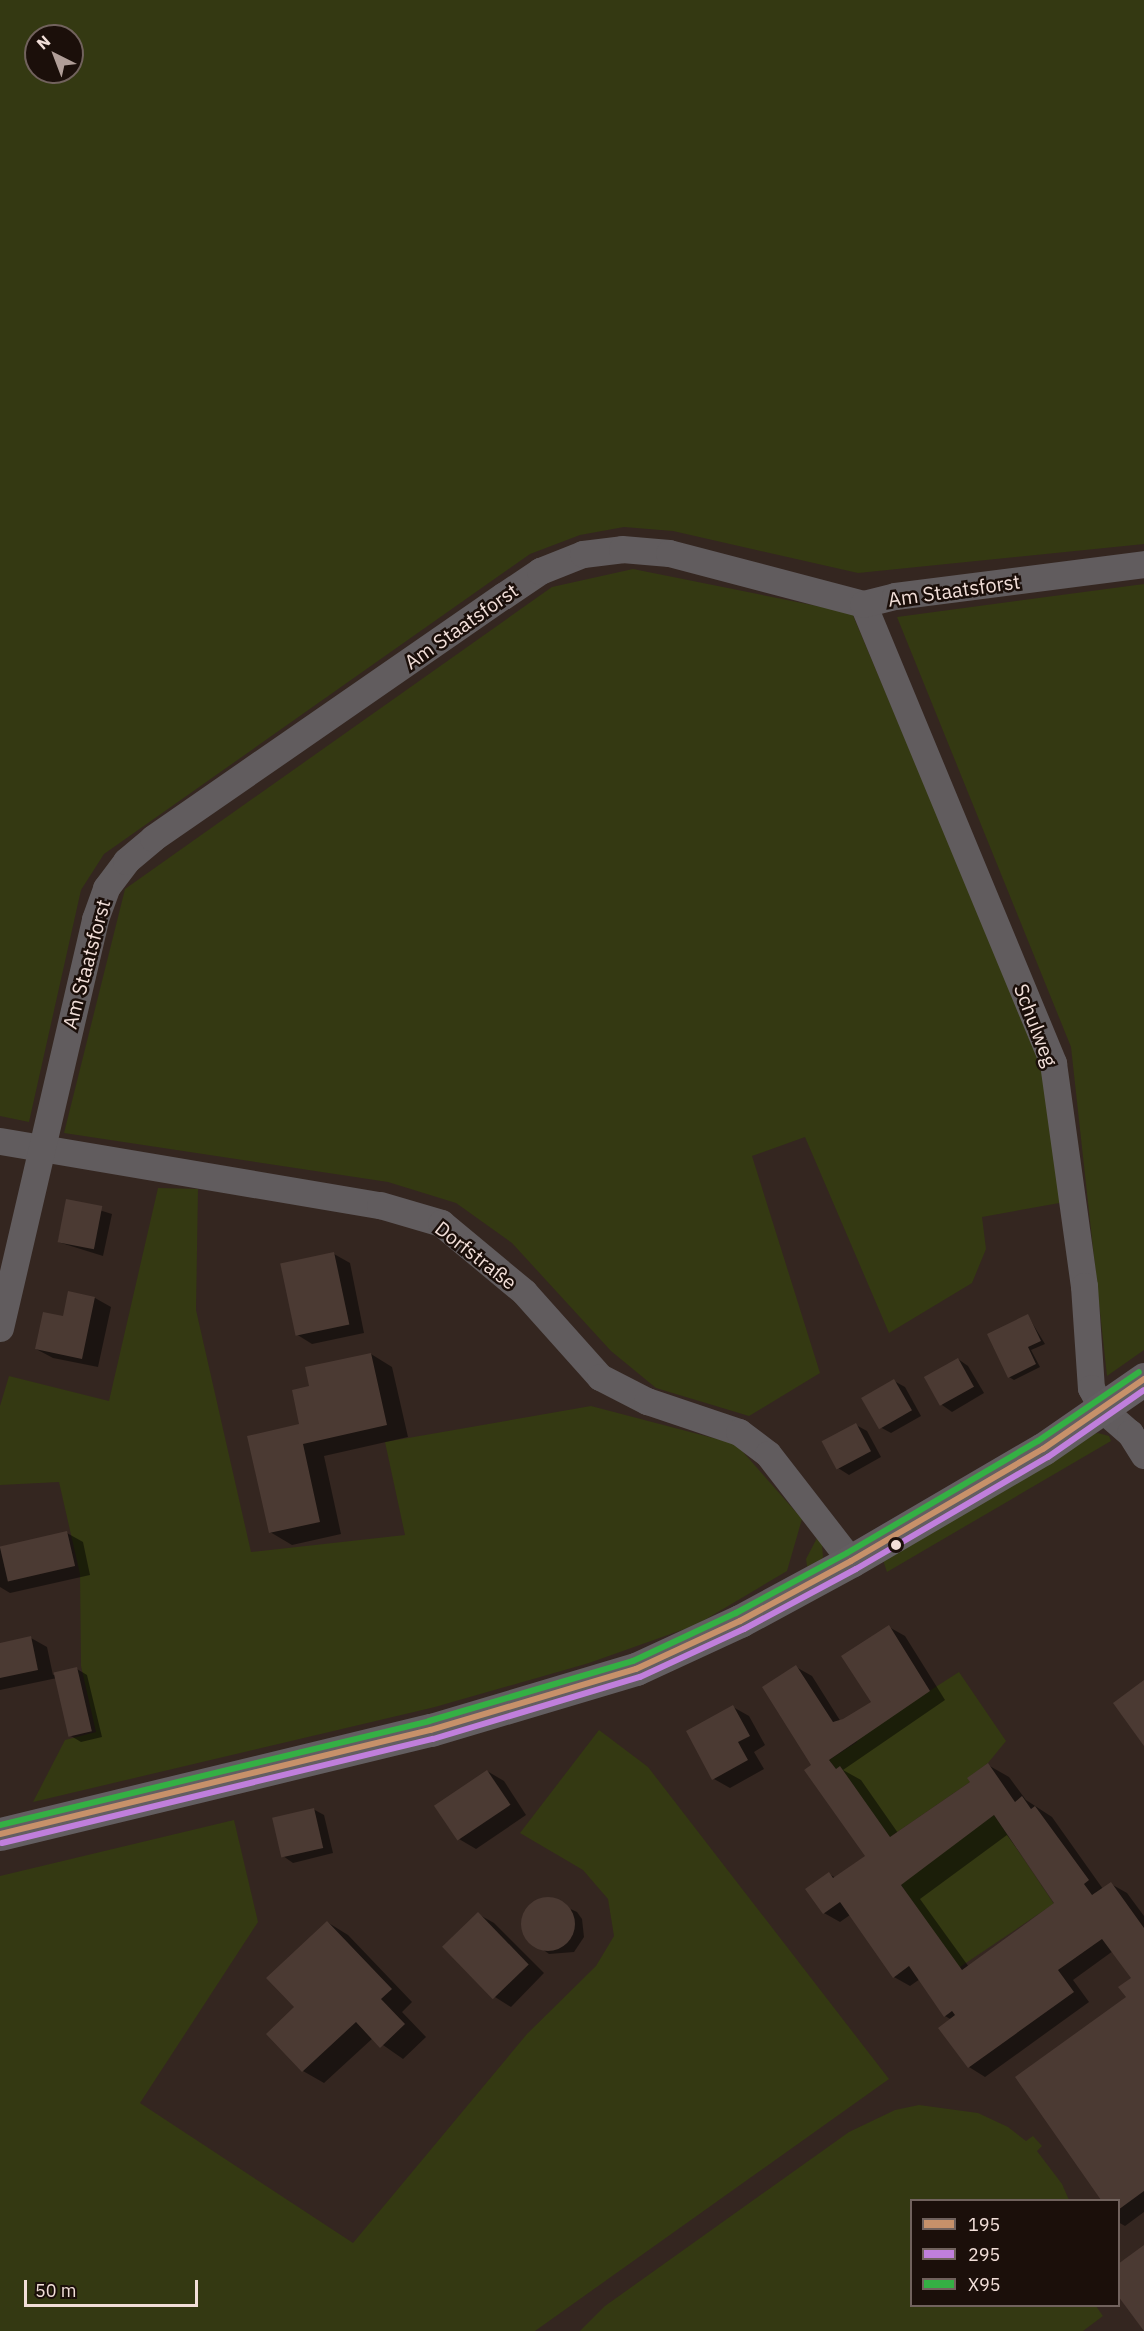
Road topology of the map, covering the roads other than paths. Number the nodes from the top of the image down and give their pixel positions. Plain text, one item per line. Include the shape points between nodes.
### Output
1 (1144, 564) edge
2 (863, 604) junction
3 (0, 1141) edge
4 (40, 1150) junction
5 (0, 1328) edge
6 (1144, 1379) edge
7 (1102, 1409) junction
8 (1144, 1455) edge
9 (851, 1561) junction
10 (0, 1834) edge

1 - 2 street, Am Staatsforst via 895,596
2 - 4 street, Am Staatsforst via 669,554 622,549 583,554 540,571 126,861 106,888 95,919
2 - 7 street, Schulweg via 1053,1063 1084,1286 1091,1388
3 - 4 street, Dorfstraße
4 - 5 street, Am Staatsforst
4 - 9 street, Dorfstraße via 380,1205 441,1223 524,1292 600,1377 647,1401 739,1432 768,1454
6 - 7 main road
7 - 8 street, Schulweg via 1130,1433
7 - 9 main road via 1043,1449
9 - 10 main road via 740,1621 607,1679 431,1730

